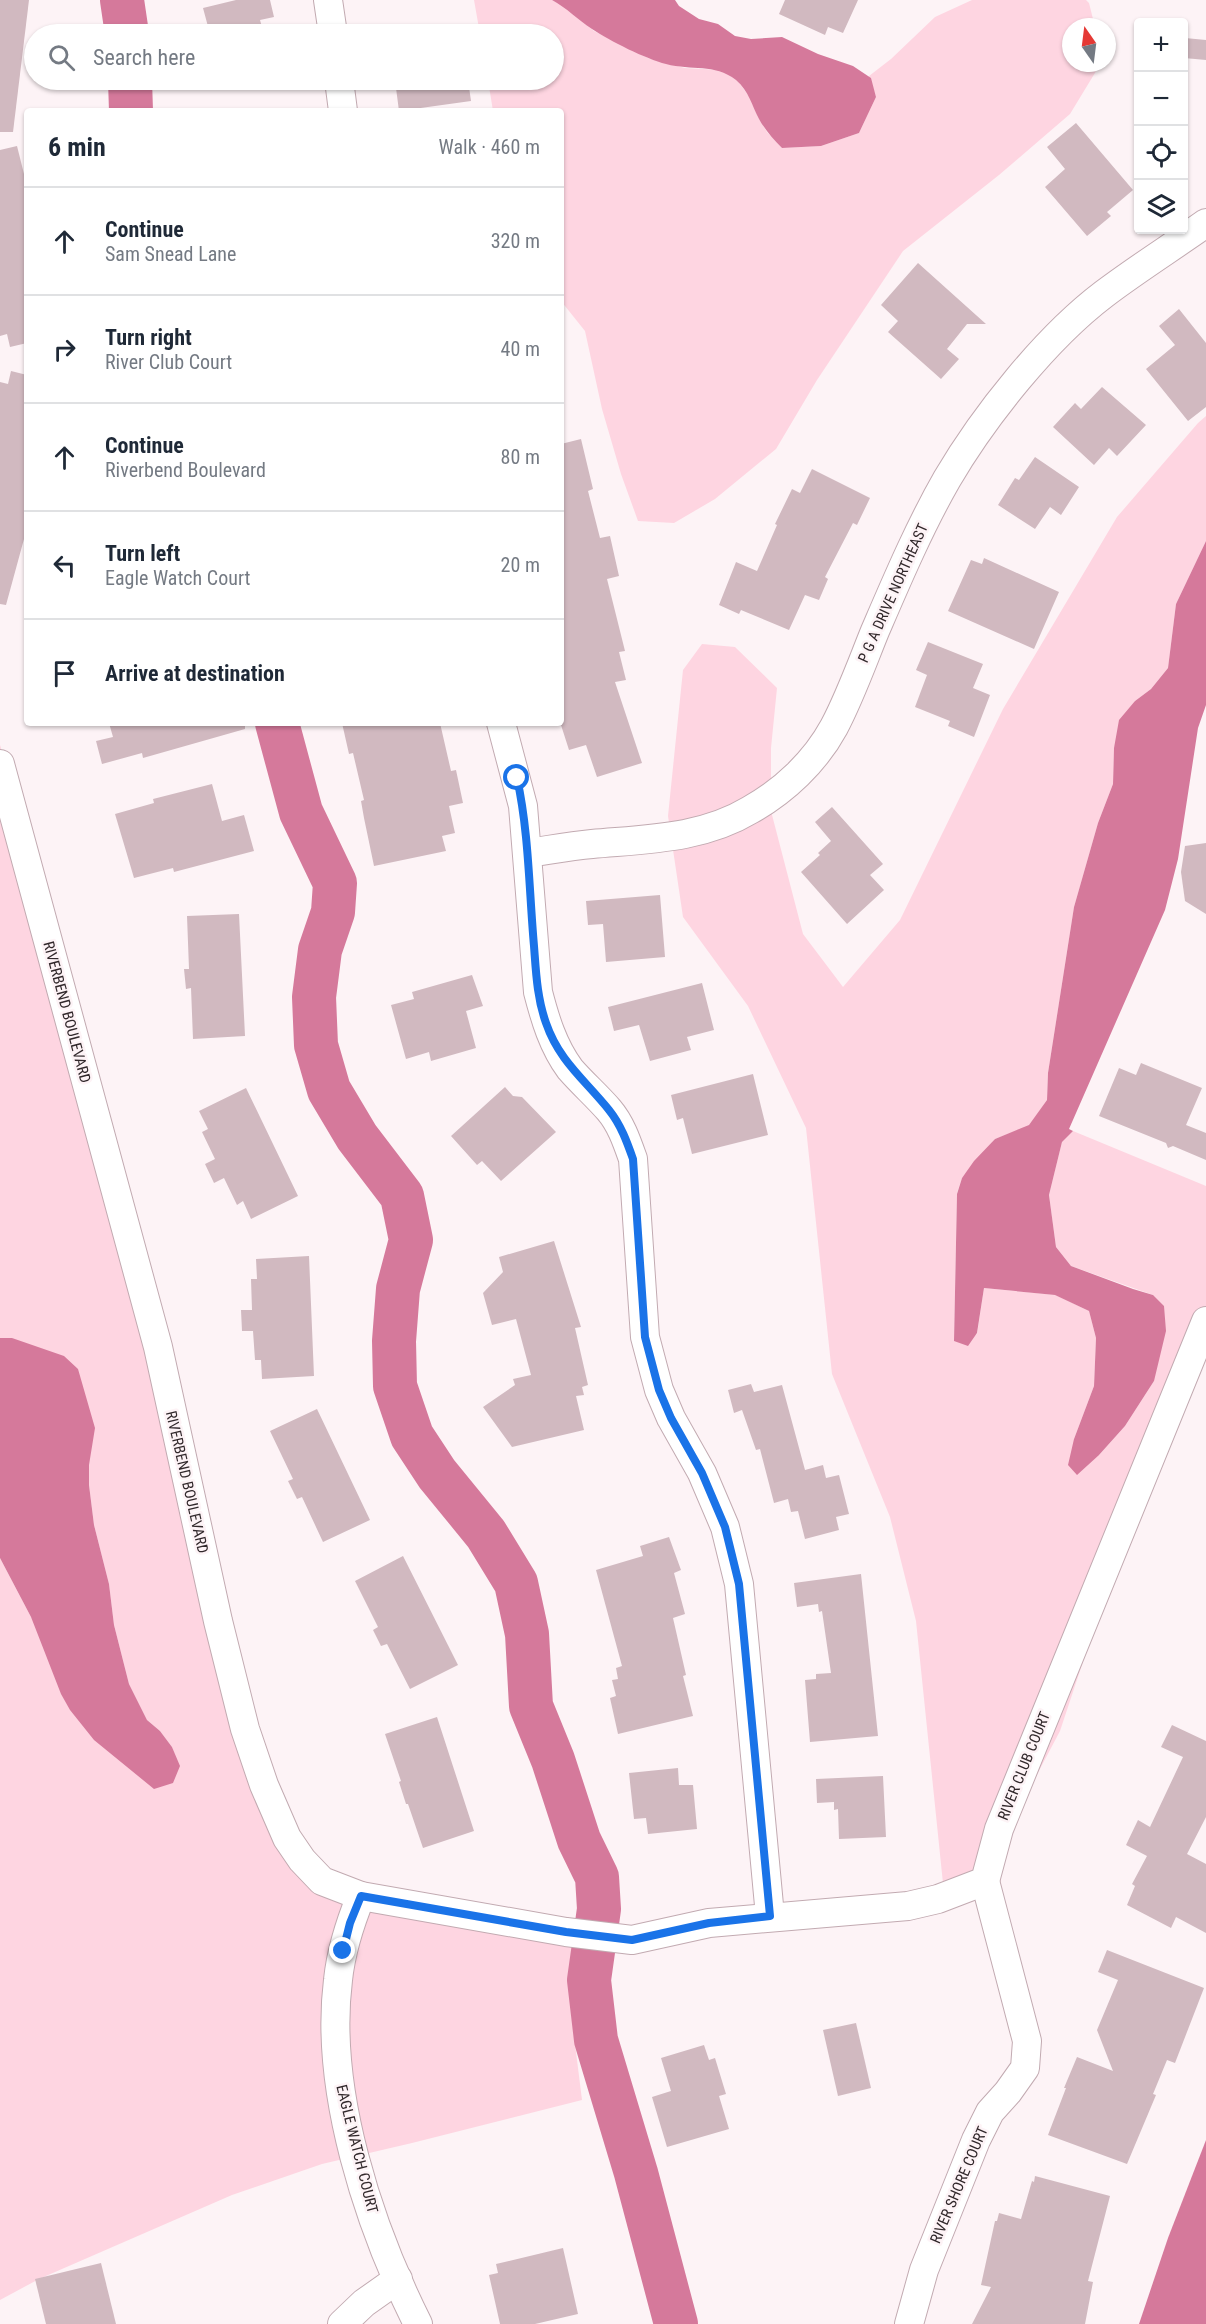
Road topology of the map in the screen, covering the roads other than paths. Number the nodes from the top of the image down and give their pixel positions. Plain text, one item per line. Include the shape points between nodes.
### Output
1 (328, 0) edge
2 (332, 24) edge
3 (340, 90) edge
4 (343, 108) edge
5 (1206, 223) edge
6 (502, 726) edge
7 (0, 764) edge
8 (528, 853) junction
9 (1206, 1321) edge
10 (985, 1881) junction
11 (361, 1896) junction
12 (770, 1916) junction
13 (398, 2280) junction
14 (342, 2324) edge
15 (418, 2324) edge
16 (909, 2324) edge

1 - 2 street
3 - 4 street
5 - 8 street, P G A DRIVE NORTHEAST via 1102,295 1061,333 983,425 948,478 913,544 834,727 799,773 749,812 699,832
6 - 8 street via 523,806
7 - 11 street, RIVERBEND BOULEVARD via 158,1347 245,1729 287,1838 302,1860 322,1881
8 - 12 street via 538,992 546,1022 570,1069 625,1134 633,1159 650,1365 671,1418 714,1501 733,1556 739,1584
9 - 10 street, RIVER CLUB COURT via 999,1829
10 - 12 street via 938,1899 908,1905
10 - 16 street, RIVER SHORE COURT via 1027,2041 1025,2068 990,2112 976,2140 924,2270
11 - 12 street, RIVERBEND BOULEVARD via 632,1940 709,1923
11 - 13 street, EAGLE WATCH COURT via 350,1923 338,1980 336,2035 341,2095 364,2193
13 - 14 street
13 - 15 street, EAGLE WATCH COURT

